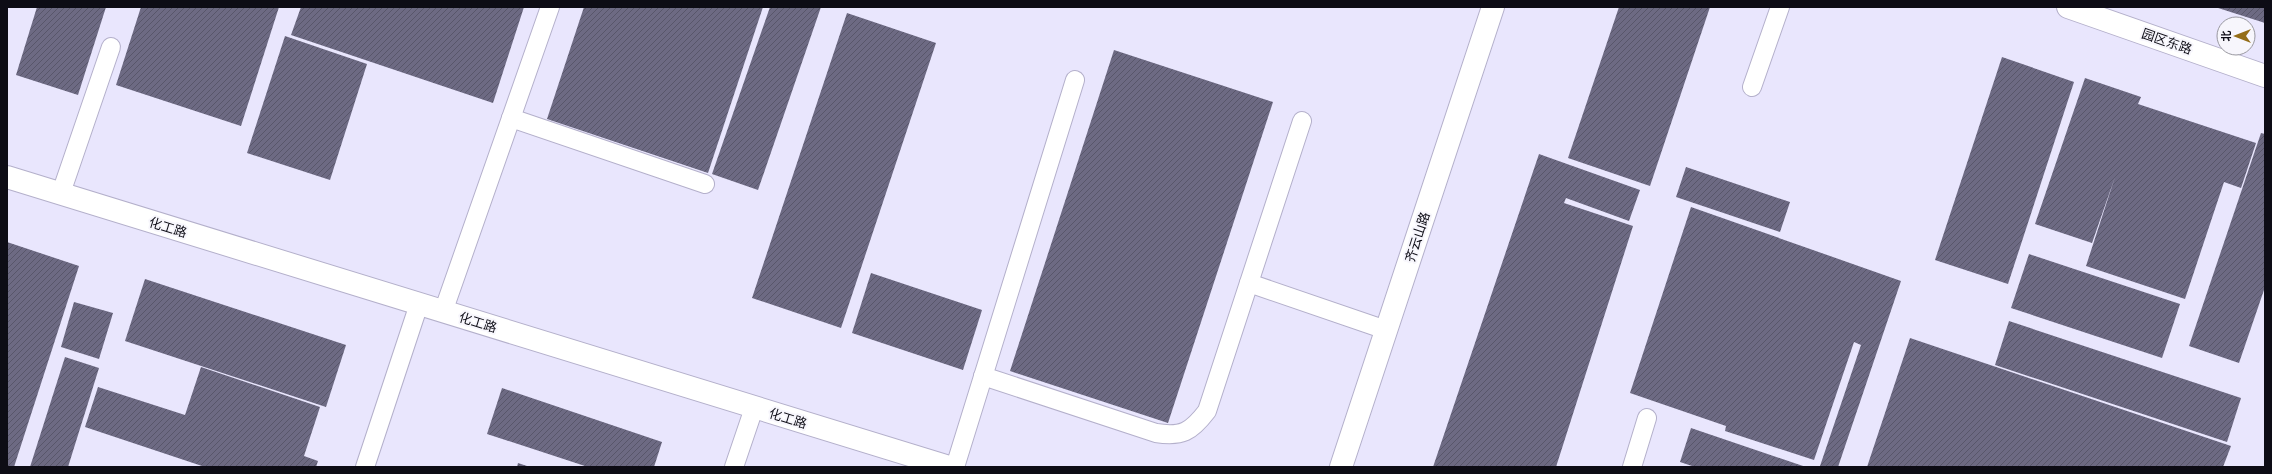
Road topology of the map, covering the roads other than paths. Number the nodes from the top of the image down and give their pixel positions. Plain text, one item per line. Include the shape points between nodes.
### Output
1 (550, 7) edge
2 (1493, 7) edge
3 (1780, 7) edge
4 (2068, 7) edge
5 (111, 47) dead end
6 (2265, 76) edge
7 (1075, 80) dead end
8 (1752, 88) dead end
9 (511, 118) junction
10 (1302, 121) dead end
11 (7, 177) edge
12 (705, 184) dead end
13 (61, 193) junction
14 (1249, 283) junction
15 (419, 304) junction
16 (443, 312) junction
17 (1386, 330) junction
18 (983, 376) junction
19 (754, 408) junction
20 (1647, 418) dead end
21 (365, 467) edge
22 (734, 467) edge
23 (949, 467) edge
24 (955, 467) edge
25 (1341, 467) edge
26 (1632, 467) edge

1 - 9 lane
2 - 17 street, 齐云山路
3 - 8 lane
4 - 6 street, 园区东路
5 - 13 lane
7 - 18 lane
9 - 12 lane
9 - 16 lane
10 - 14 lane
11 - 13 street, 化工路
13 - 15 street, 化工路
14 - 17 lane
14 - 18 lane via 1207,411 1187,432 1173,435 1156,433
15 - 16 street, 化工路
15 - 21 lane
16 - 19 street, 化工路
17 - 25 street, 齐云山路
18 - 24 lane
19 - 22 lane
19 - 23 street, 化工路
20 - 26 lane

